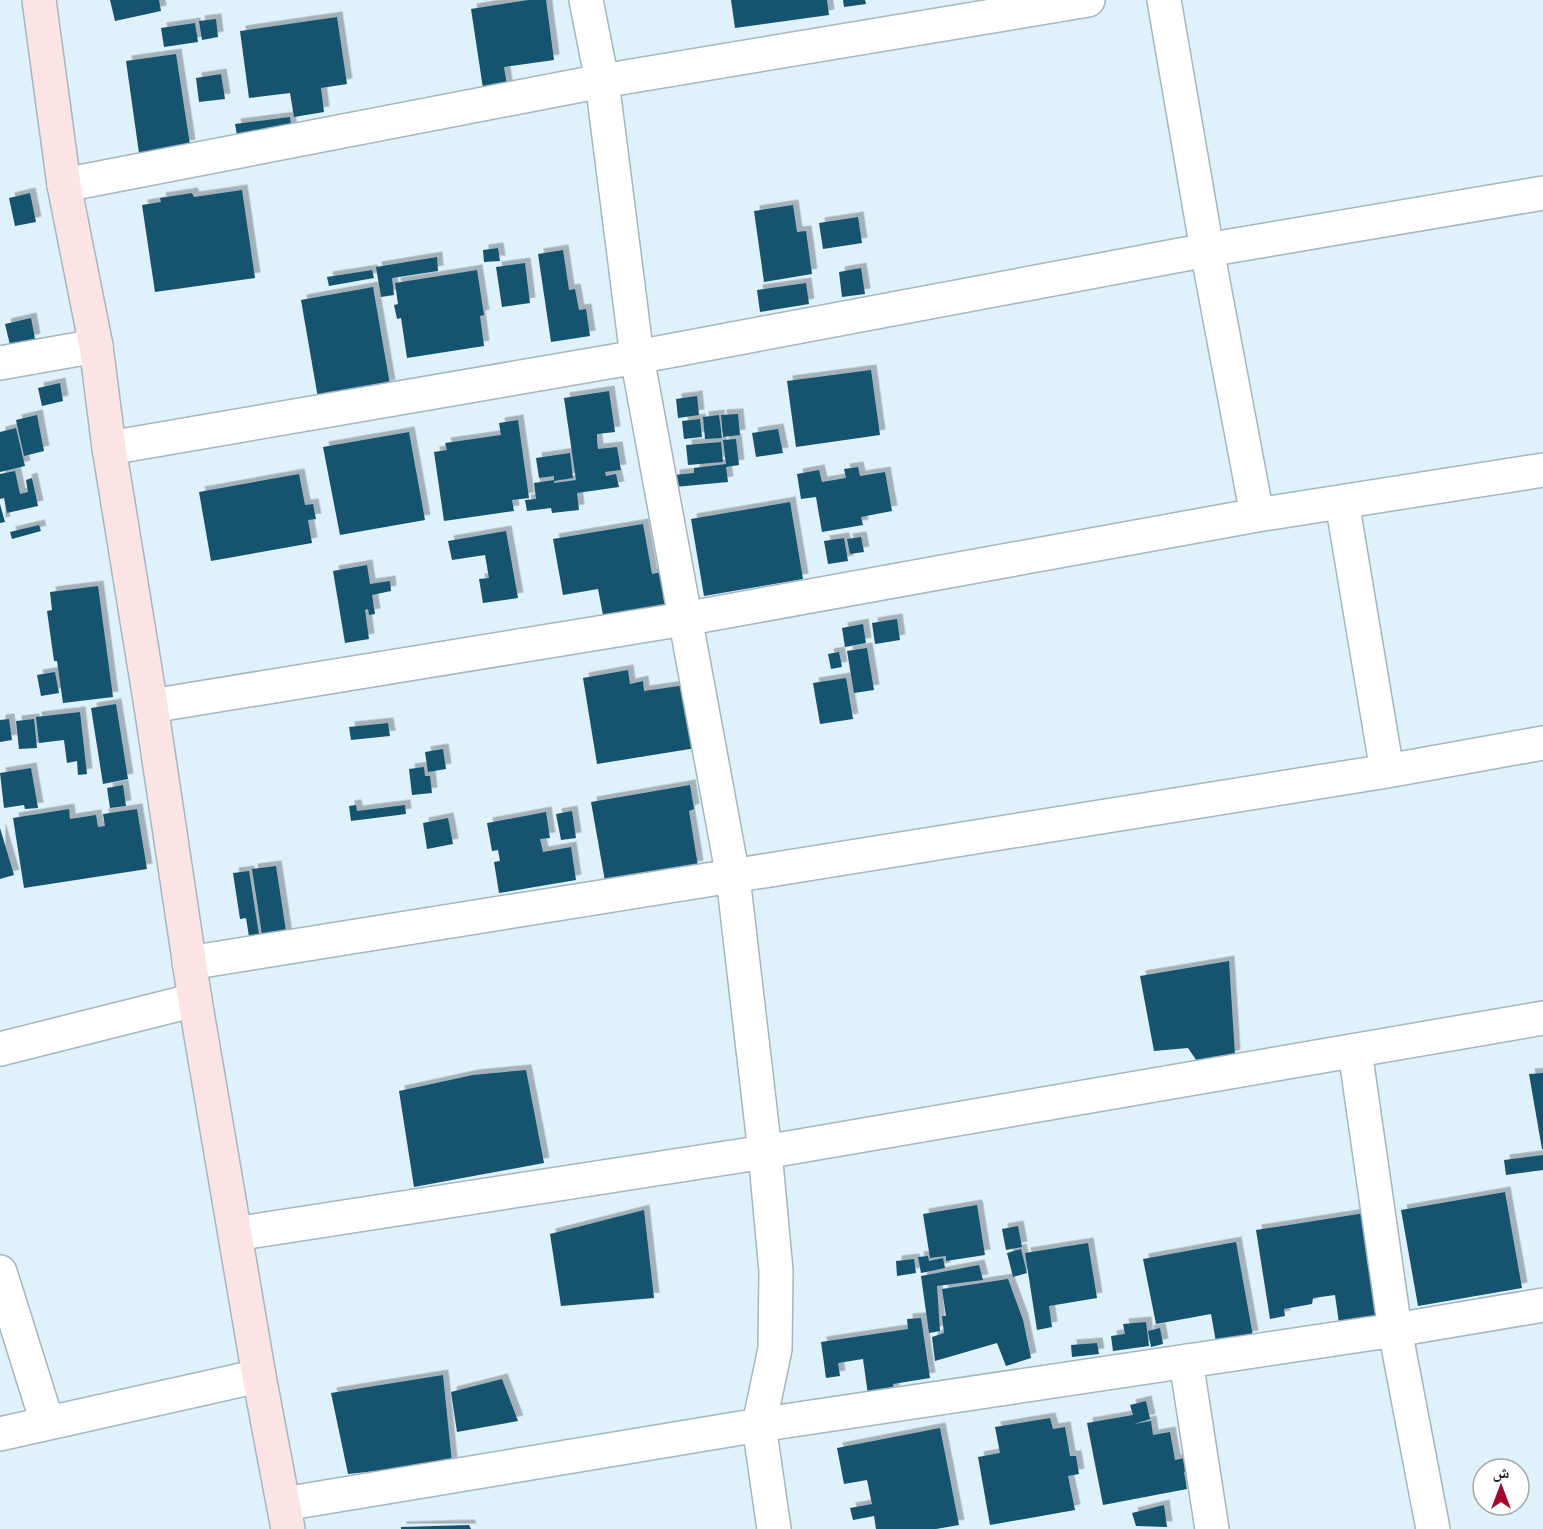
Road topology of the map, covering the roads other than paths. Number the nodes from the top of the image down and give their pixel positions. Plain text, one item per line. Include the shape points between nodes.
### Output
1 (39, 0) edge
2 (586, 0) edge
3 (1088, 0) edge
4 (1164, 0) edge
5 (602, 81) junction
6 (64, 185) junction
7 (1543, 193) edge
8 (1207, 250) junction
9 (96, 346) junction
10 (637, 357) junction
11 (0, 363) edge
12 (109, 448) junction
13 (1543, 470) edge
14 (1342, 502) junction
15 (1257, 515) junction
16 (684, 619) junction
17 (151, 706) junction
18 (1543, 743) edge
19 (1387, 771) junction
20 (733, 877) junction
21 (189, 963) junction
22 (195, 1000) junction
23 (1543, 1018) edge
24 (0, 1049) edge
25 (1354, 1051) junction
26 (765, 1152) junction
27 (236, 1234) junction
28 (0, 1272) edge
29 (1543, 1305) edge
30 (1395, 1330) junction
31 (1186, 1361) junction
32 (259, 1376) junction
33 (47, 1422) junction
34 (759, 1425) junction
35 (0, 1434) edge
36 (286, 1516) edge
37 (774, 1529) edge
38 (1212, 1529) edge
39 (1433, 1529) edge

1 - 6 street
2 - 5 street
3 - 5 street
4 - 8 street
5 - 6 street
5 - 10 street
6 - 9 street
7 - 8 street
8 - 10 street
8 - 15 street
9 - 11 street
9 - 12 street
10 - 12 street
10 - 16 street
12 - 17 street
13 - 14 street
14 - 15 street
14 - 19 street
15 - 16 street
16 - 17 street
16 - 20 street
17 - 21 street
18 - 19 street
19 - 20 street
20 - 21 street
20 - 26 street
21 - 22 street
22 - 24 street
22 - 27 street
23 - 25 street
25 - 26 street
25 - 30 street
26 - 27 street
26 - 34 street via 776,1271 775,1349
27 - 32 street
28 - 33 street
29 - 30 street
30 - 31 street
30 - 39 street
31 - 34 street
31 - 38 street
32 - 33 street
32 - 36 street
33 - 35 street
34 - 36 street
34 - 37 street

